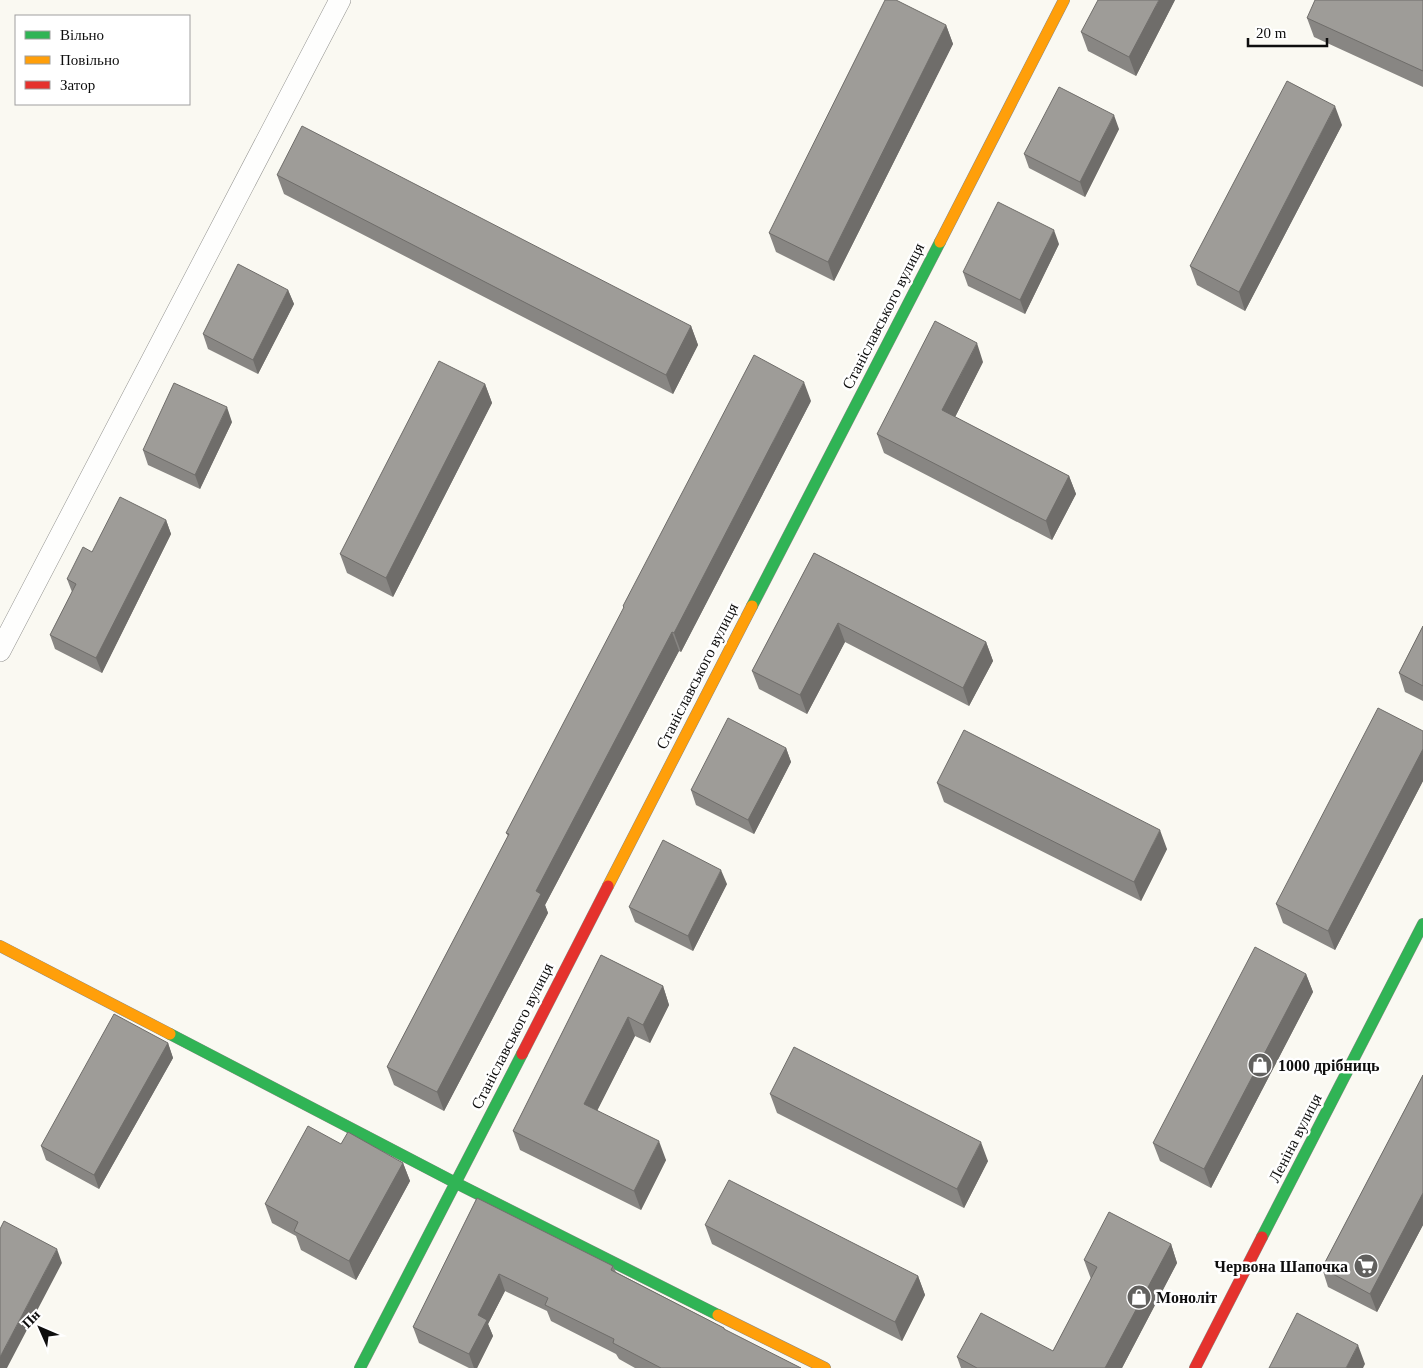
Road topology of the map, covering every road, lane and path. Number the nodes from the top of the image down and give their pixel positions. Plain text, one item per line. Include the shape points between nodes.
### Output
1 (340, 0) edge
2 (1064, 0) edge
3 (0, 651) edge
4 (1423, 924) edge
5 (0, 946) edge
6 (454, 1182) junction
7 (360, 1368) edge
8 (825, 1368) edge
9 (1195, 1368) edge

1 - 3 street
2 - 6 street, Станіславського вулиця
4 - 9 street, Леніна вулиця
5 - 6 street
6 - 7 street, Станіславського вулиця
6 - 8 street

